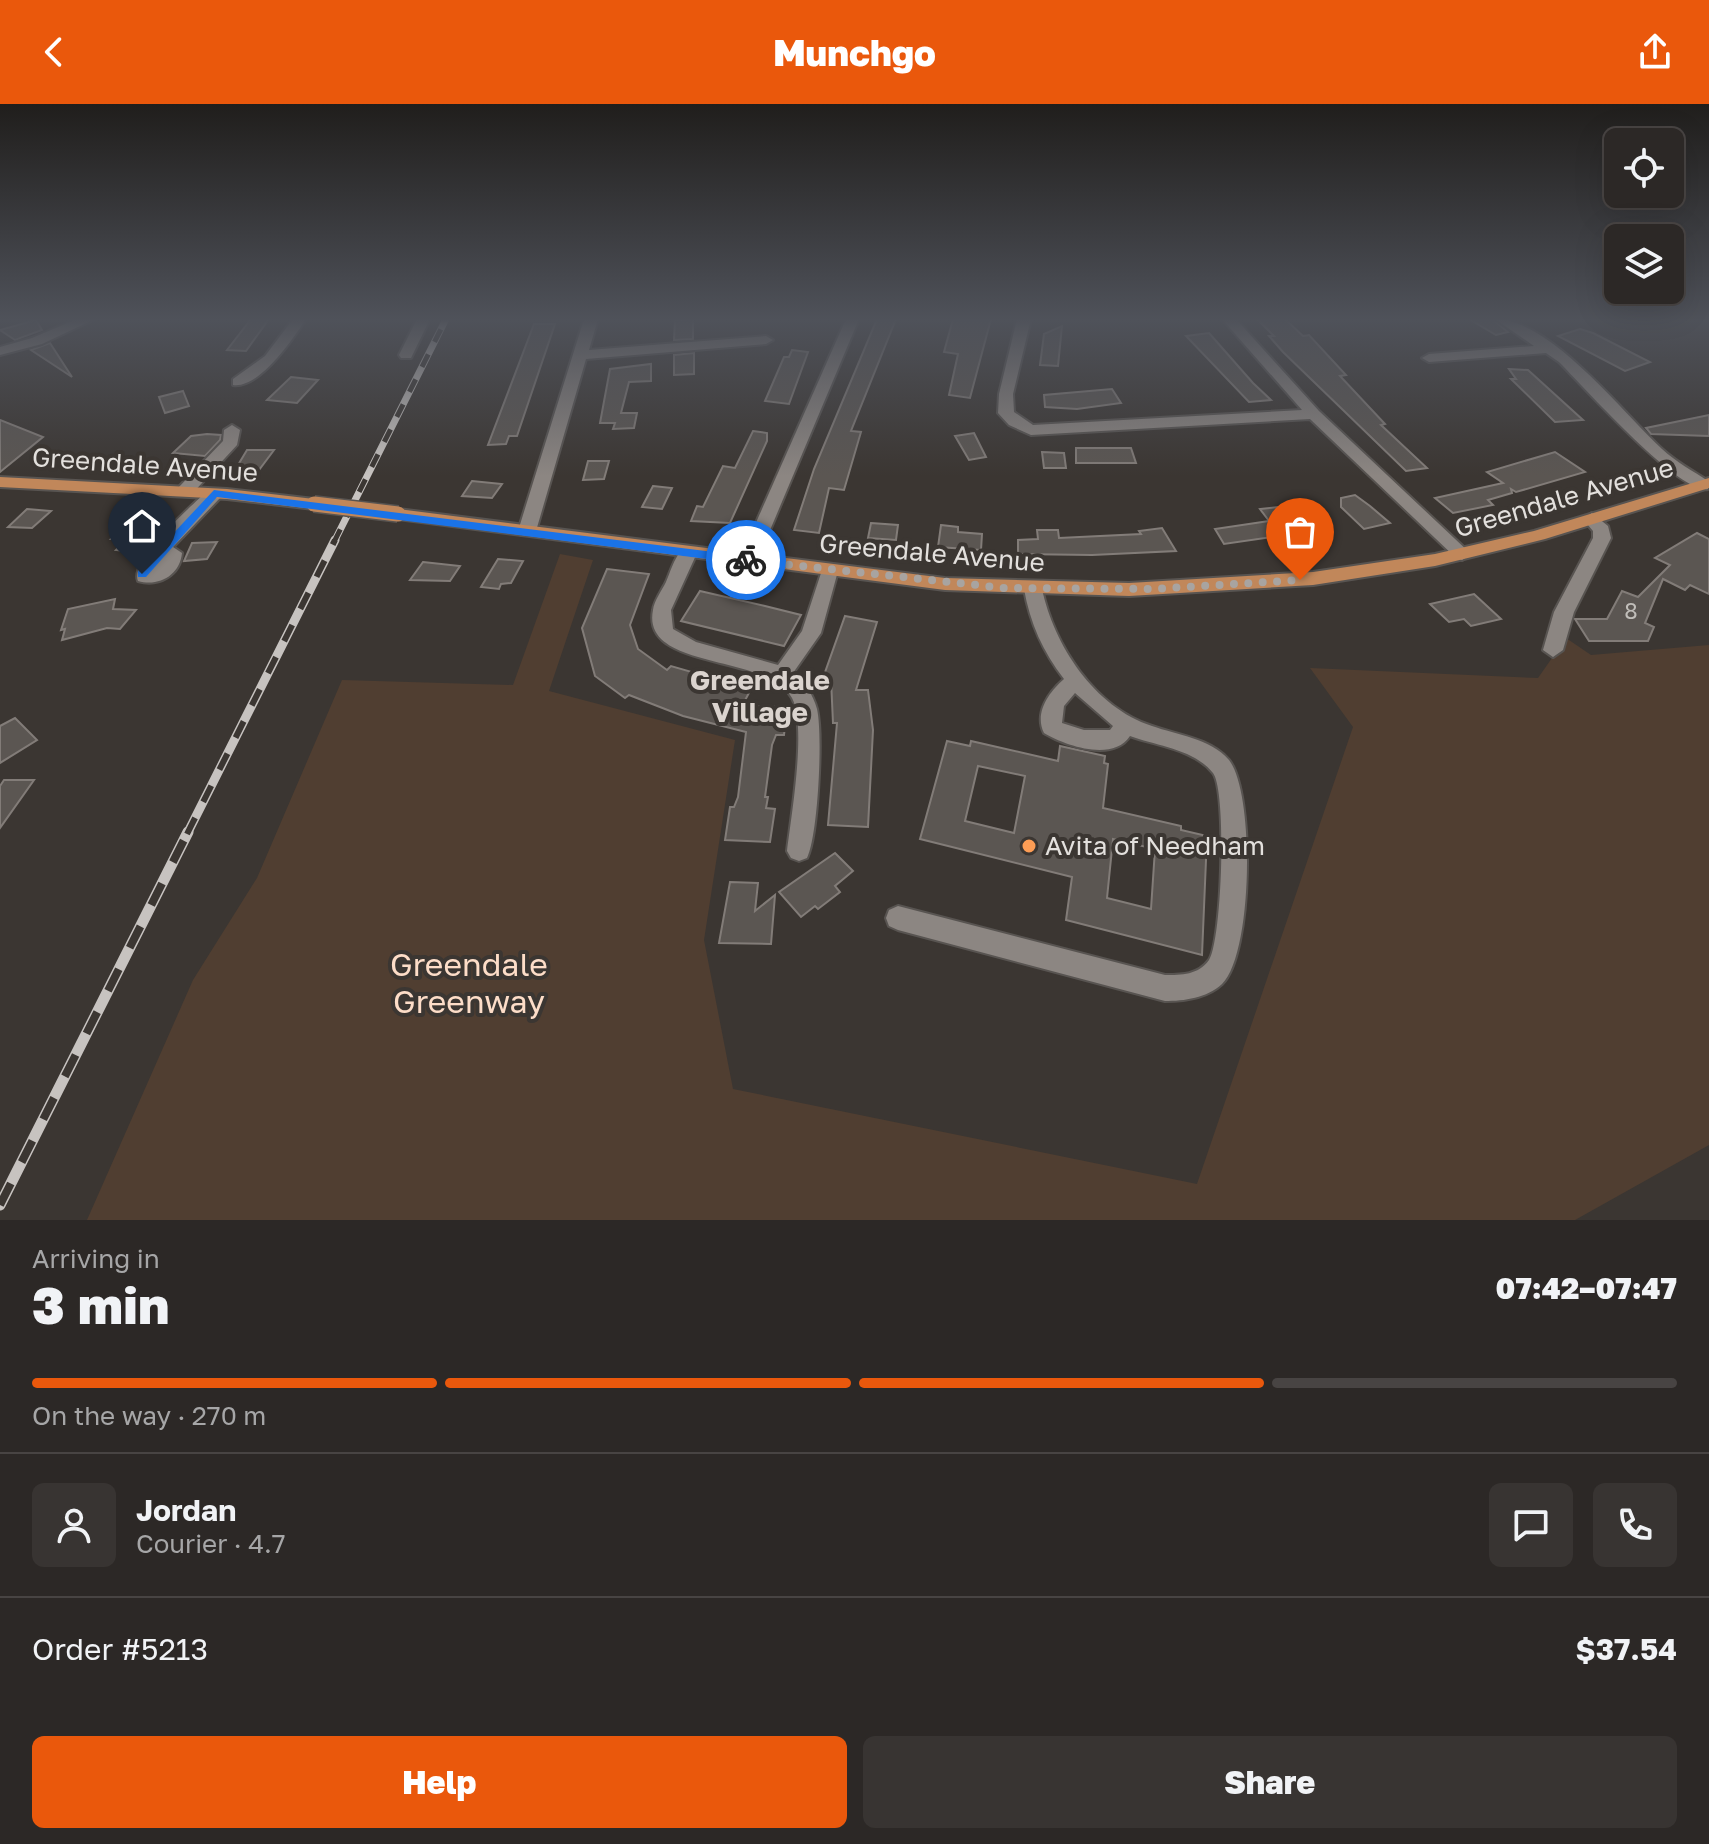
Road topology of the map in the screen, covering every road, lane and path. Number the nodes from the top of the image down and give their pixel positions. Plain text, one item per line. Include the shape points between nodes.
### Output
1 (253, 371) edge
2 (575, 371) edge
3 (830, 371) edge
4 (1012, 371) edge
5 (1275, 371) edge
6 (1579, 371) edge
7 (238, 382) dead end
8 (1314, 414) junction
9 (232, 430) dead end
10 (0, 482) edge
11 (1705, 484) edge
12 (184, 492) junction
13 (214, 494) junction
14 (1592, 519) junction
15 (527, 531) junction
16 (162, 549) dead end
17 (688, 553) junction
18 (1462, 554) junction
19 (748, 561) junction
20 (829, 571) junction
21 (1033, 589) junction
22 (1553, 650) dead end
23 (782, 674) junction
24 (1076, 681) junction
25 (1126, 724) junction
26 (799, 851) dead end
27 (898, 918) dead end

1 - 7 street
2 - 15 street
3 - 19 street
4 - 8 street via 1006,413 1026,428 1047,431
5 - 8 street
6 - 11 street via 1659,455
8 - 18 street
9 - 12 street via 231,442
10 - 12 main road, Greendale Avenue
11 - 14 main road, Greendale Avenue
12 - 13 main road, Greendale Avenue
13 - 15 main road, Greendale Avenue, bridge
13 - 16 street
14 - 18 main road, Greendale Avenue
14 - 22 street via 1602,538 1564,612
15 - 17 main road, Greendale Avenue
17 - 19 main road, Greendale Avenue
17 - 23 street via 662,610 664,632 684,646
18 - 21 main road, Greendale Avenue via 1385,569 1244,585
19 - 20 main road, Greendale Avenue
20 - 21 main road, Greendale Avenue
20 - 23 street via 811,633
21 - 24 street via 1042,625
23 - 26 street via 801,692 809,711
24 - 25 street
24 - 25 street via 1058,694 1052,727 1063,735 1107,739 1117,737
25 - 27 street via 1205,753 1227,777 1228,936 1222,963 1207,982 1179,989 1150,985

